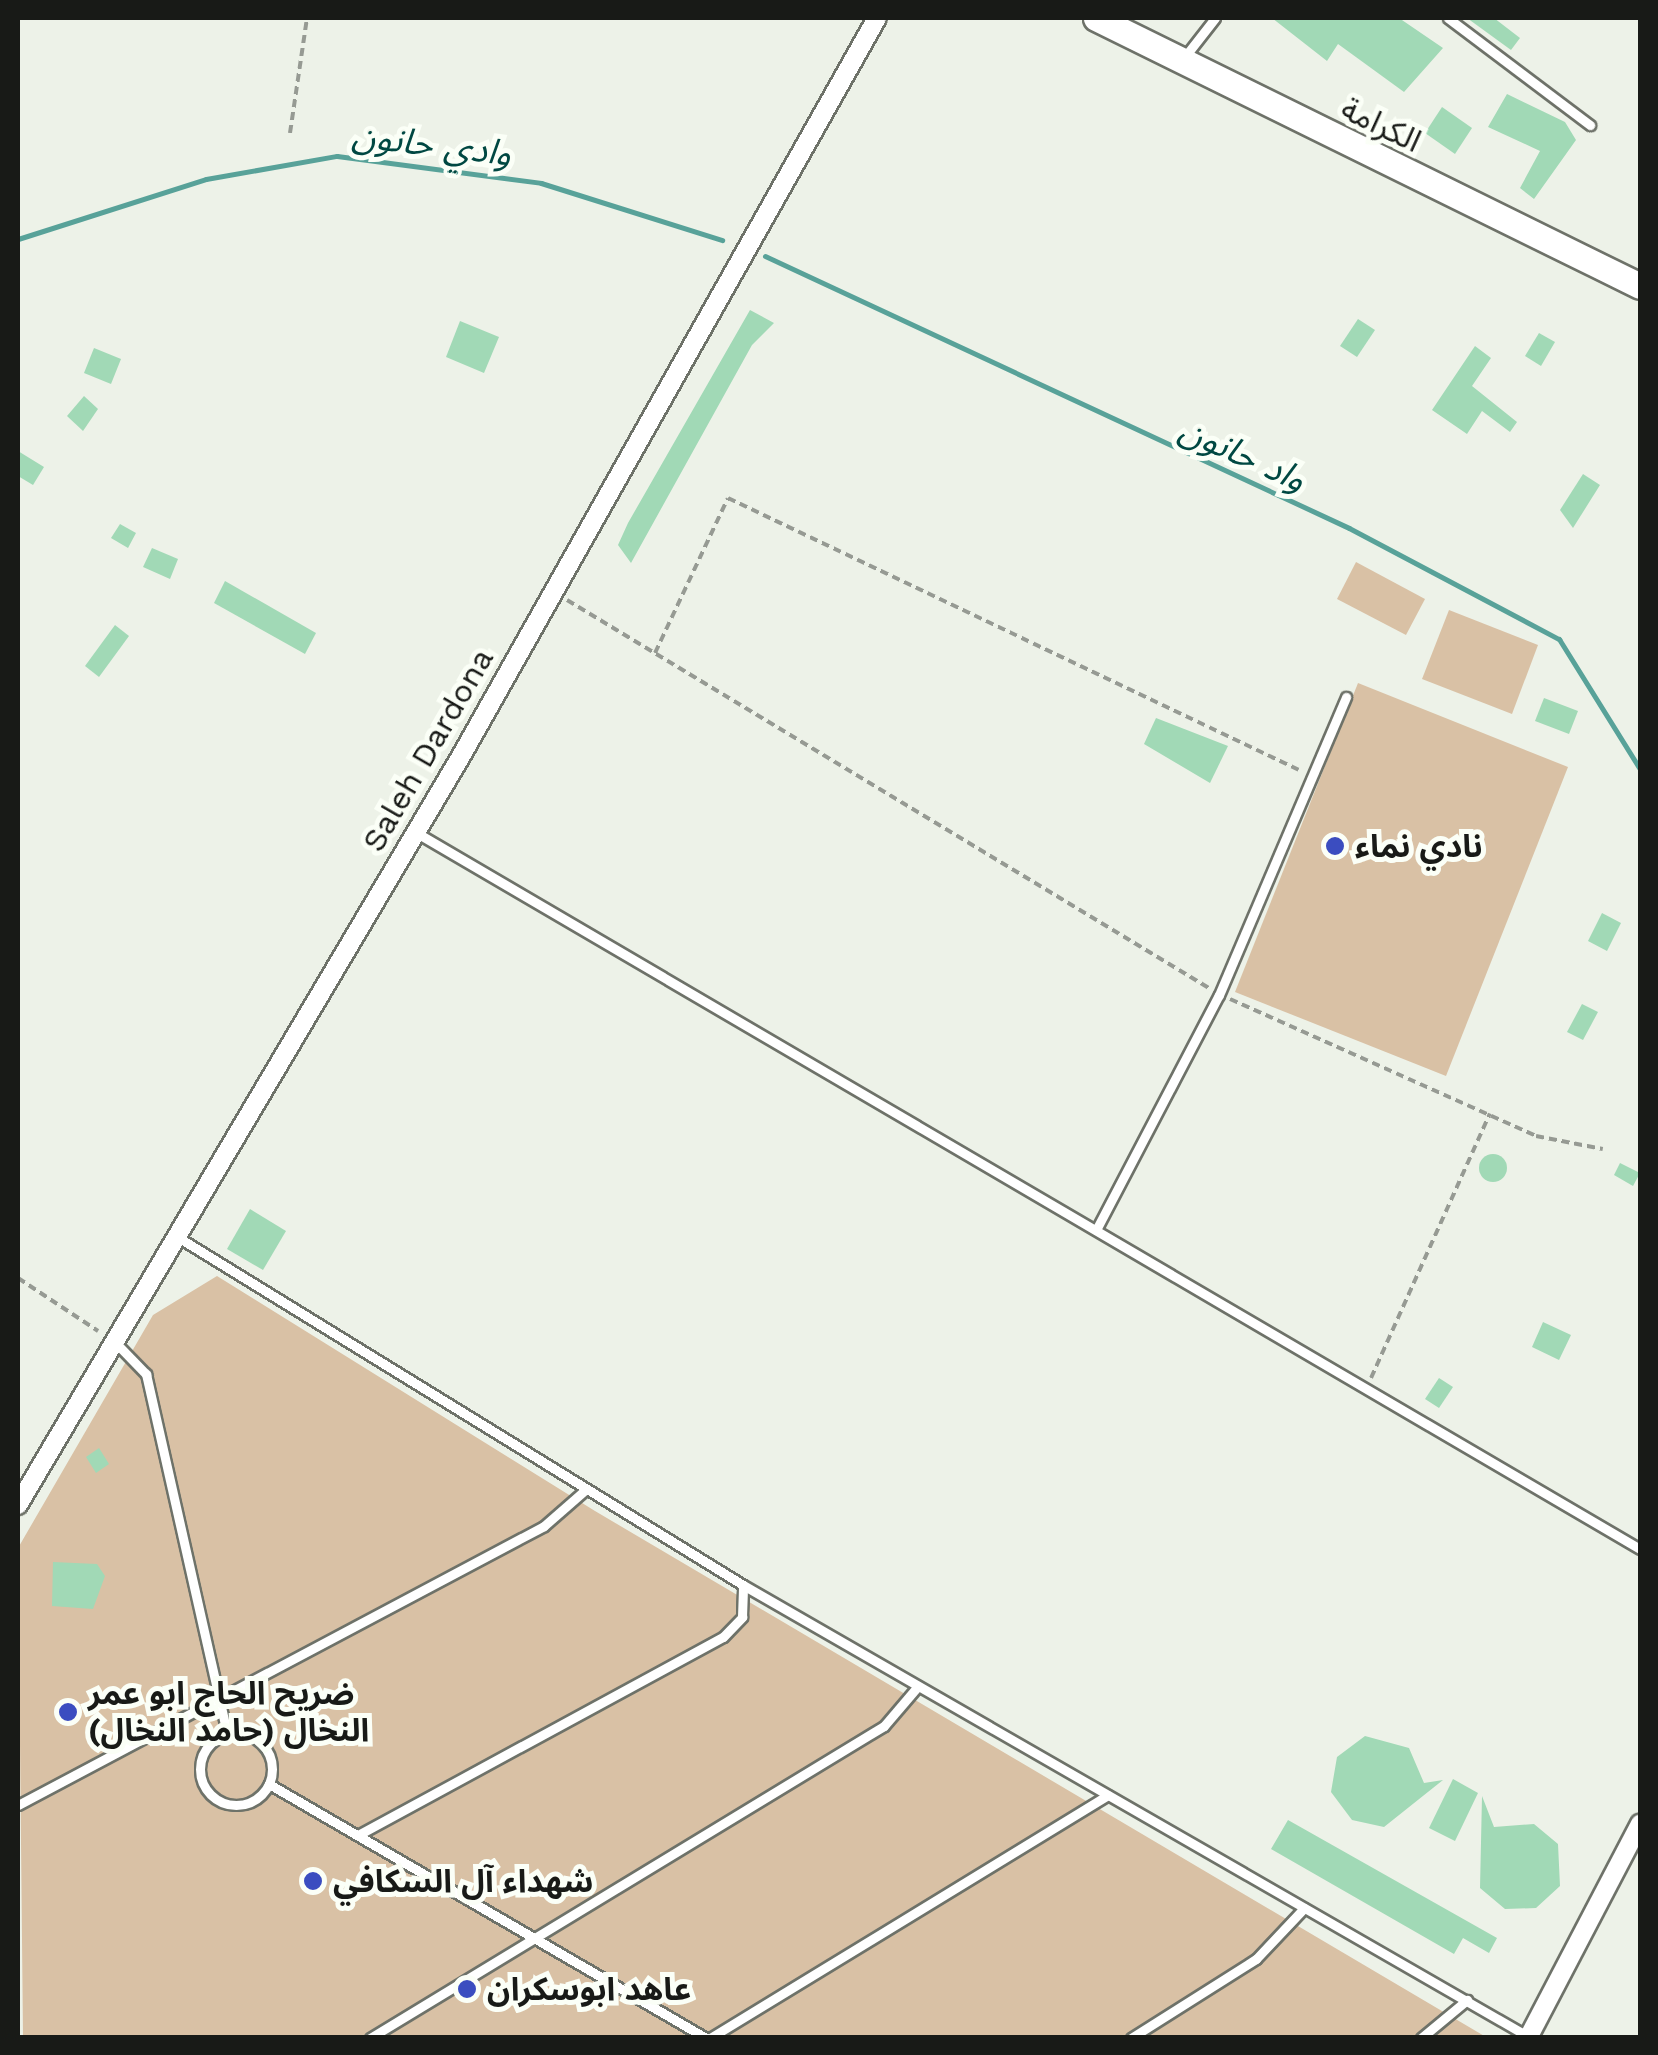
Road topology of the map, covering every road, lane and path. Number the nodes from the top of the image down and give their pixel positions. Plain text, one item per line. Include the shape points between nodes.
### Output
1 (307, 18) edge
2 (877, 18) edge
3 (1096, 18) edge
4 (1215, 18) edge
5 (1448, 18) edge
6 (1181, 62) junction
7 (1590, 125) dead end
8 (290, 133) dead end
9 (1640, 286) edge
10 (554, 592) junction
11 (655, 653) junction
12 (1346, 697) dead end
13 (1312, 776) junction
14 (416, 833) junction
15 (1220, 995) junction
16 (1490, 1113) junction
17 (1602, 1149) dead end
18 (1096, 1230) junction
19 (176, 1236) junction
20 (18, 1278) edge
21 (115, 1342) junction
22 (1366, 1388) junction
23 (584, 1491) junction
24 (18, 1505) edge
25 (1640, 1549) edge
26 (743, 1586) junction
27 (918, 1686) junction
28 (219, 1693) junction
29 (227, 1734) junction
30 (269, 1784) junction
31 (1108, 1795) junction
32 (18, 1806) edge
33 (1640, 1824) edge
34 (358, 1836) junction
35 (1304, 1908) junction
36 (536, 1938) junction
37 (1467, 2000) junction
38 (1528, 2037) edge
39 (370, 2038) edge
40 (708, 2038) edge
41 (1130, 2038) edge
42 (1421, 2038) edge

1 - 8 path
2 - 10 street, Saleh Dardona
3 - 6 main road, الكرامة
4 - 6 lane
5 - 7 lane
6 - 9 main road, الكرامة
10 - 11 path
10 - 14 street, Saleh Dardona
11 - 13 path via 728,498
11 - 15 path
12 - 13 lane
13 - 15 lane
14 - 18 lane
14 - 19 street, Saleh Dardona
15 - 16 path
15 - 18 lane
16 - 17 path via 1536,1136
16 - 22 path
18 - 22 lane
19 - 21 street, Saleh Dardona
19 - 23 lane
20 - 21 path
21 - 24 street, Saleh Dardona
21 - 28 lane via 146,1374
22 - 25 lane
23 - 26 lane
23 - 28 lane via 544,1526
26 - 27 lane
26 - 34 lane via 742,1617 723,1638
27 - 31 lane
27 - 36 lane via 884,1726
28 - 29 lane
28 - 32 lane
29 - 30 lane via 260,1741 272,1761
29 - 30 lane via 202,1758 209,1792 241,1805
30 - 34 lane
31 - 35 lane
31 - 40 lane
33 - 38 street
34 - 36 lane
35 - 37 lane
35 - 41 lane via 1256,1960
36 - 39 lane
36 - 40 lane
37 - 38 lane
37 - 42 lane

